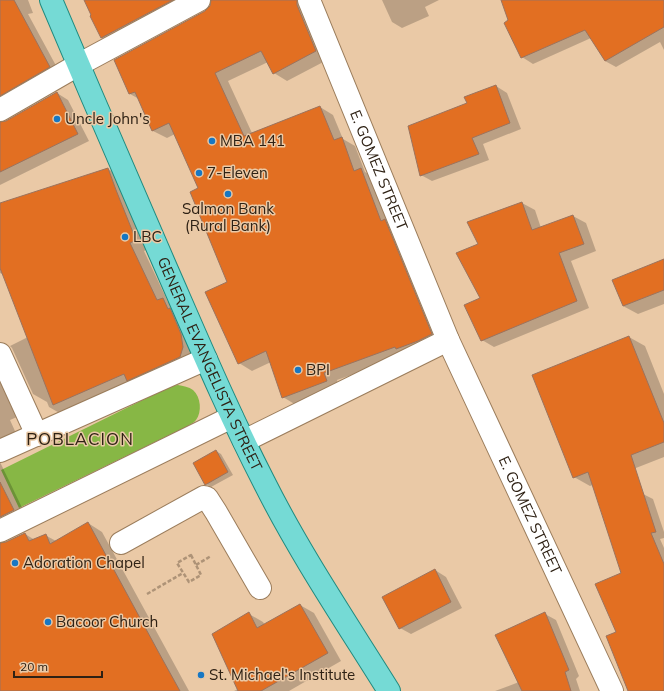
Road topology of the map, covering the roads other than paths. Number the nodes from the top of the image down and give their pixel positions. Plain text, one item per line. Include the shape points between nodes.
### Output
1 (51, 0) edge
2 (200, 0) edge
3 (309, 0) edge
4 (78, 65) junction
5 (0, 110) edge
6 (448, 340) junction
7 (0, 354) edge
8 (206, 358) junction
9 (232, 417) junction
10 (37, 435) junction
11 (244, 441) junction
12 (0, 451) edge
13 (0, 531) edge
14 (121, 543) dead end
15 (260, 588) dead end
16 (389, 691) edge
17 (612, 691) edge

1 - 4 main road, GENERAL EVANGELISTA STREET
2 - 4 street
3 - 6 street, E. GOMEZ STREET
4 - 5 street
4 - 8 main road, GENERAL EVANGELISTA STREET
6 - 11 street
6 - 17 street, E. GOMEZ STREET
7 - 10 street
8 - 9 main road, GENERAL EVANGELISTA STREET
8 - 10 street
9 - 11 main road, GENERAL EVANGELISTA STREET
9 - 13 street
10 - 12 street
11 - 16 main road, GENERAL EVANGELISTA STREET via 307,560
14 - 15 street via 204,497 216,512

